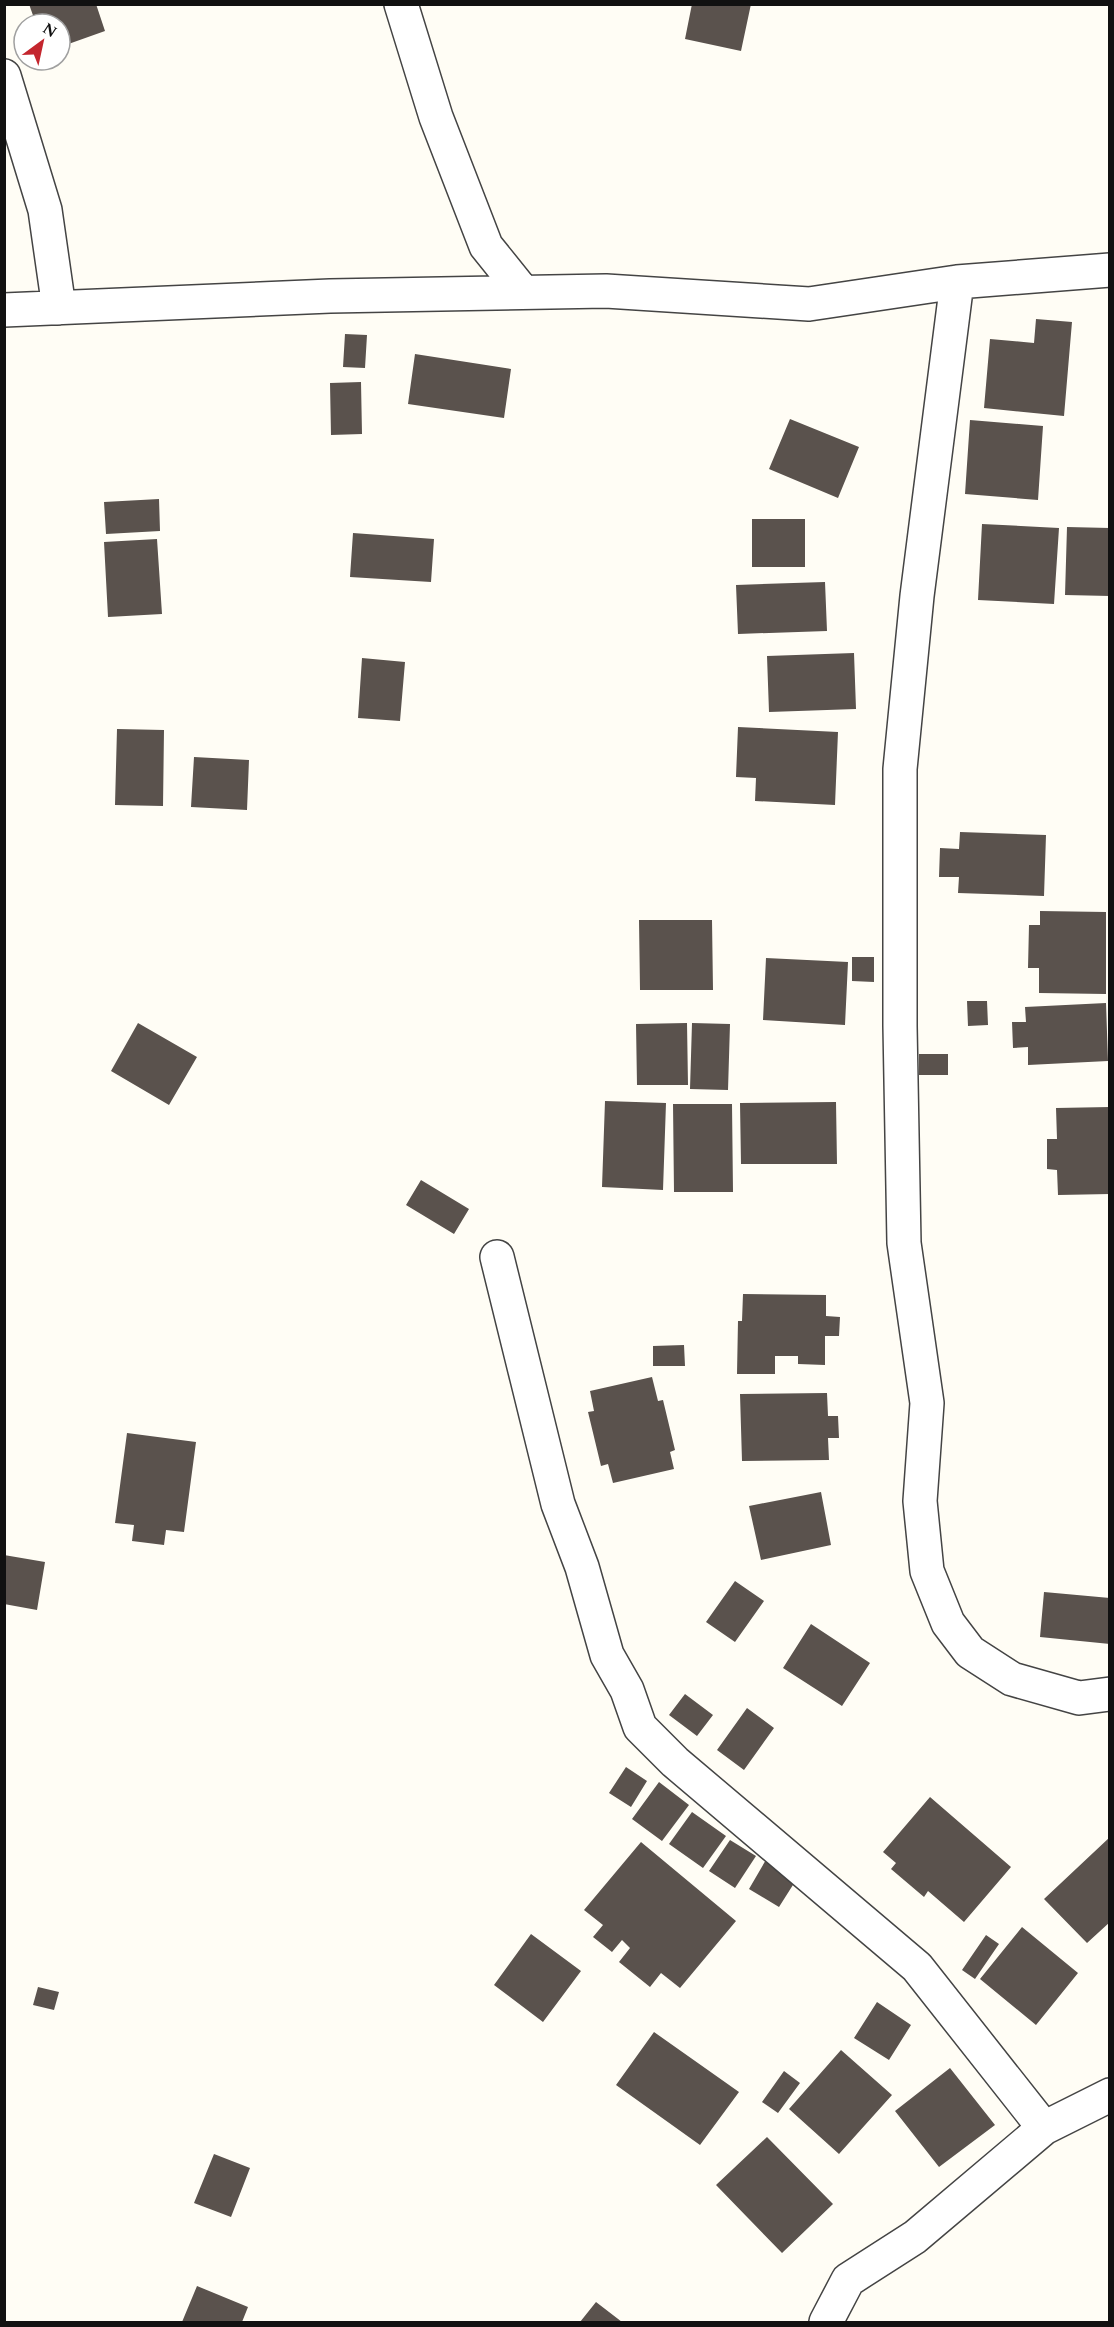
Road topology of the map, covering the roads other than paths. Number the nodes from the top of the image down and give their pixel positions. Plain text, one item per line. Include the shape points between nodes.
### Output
1 (401, 4) edge
2 (4, 76) edge
3 (1110, 270) edge
4 (957, 282) junction
5 (523, 292) junction
6 (59, 308) junction
7 (4, 310) edge
8 (497, 1257) dead end
9 (1110, 1694) edge
10 (1110, 2095) edge
11 (1044, 2128) junction
12 (826, 2322) edge

1 - 5 street via 436,117 486,246
2 - 6 street via 45,210
3 - 4 street
4 - 5 street via 809,304 606,291
4 - 9 street via 917,596 900,769 904,1243 927,1402 920,1501 927,1571 948,1623 970,1652 1012,1679 1079,1698
5 - 6 street
6 - 7 street
8 - 11 street via 558,1504 582,1567 607,1654 627,1690 640,1727 675,1762 917,1967
10 - 11 street
11 - 12 street via 915,2237 848,2280

